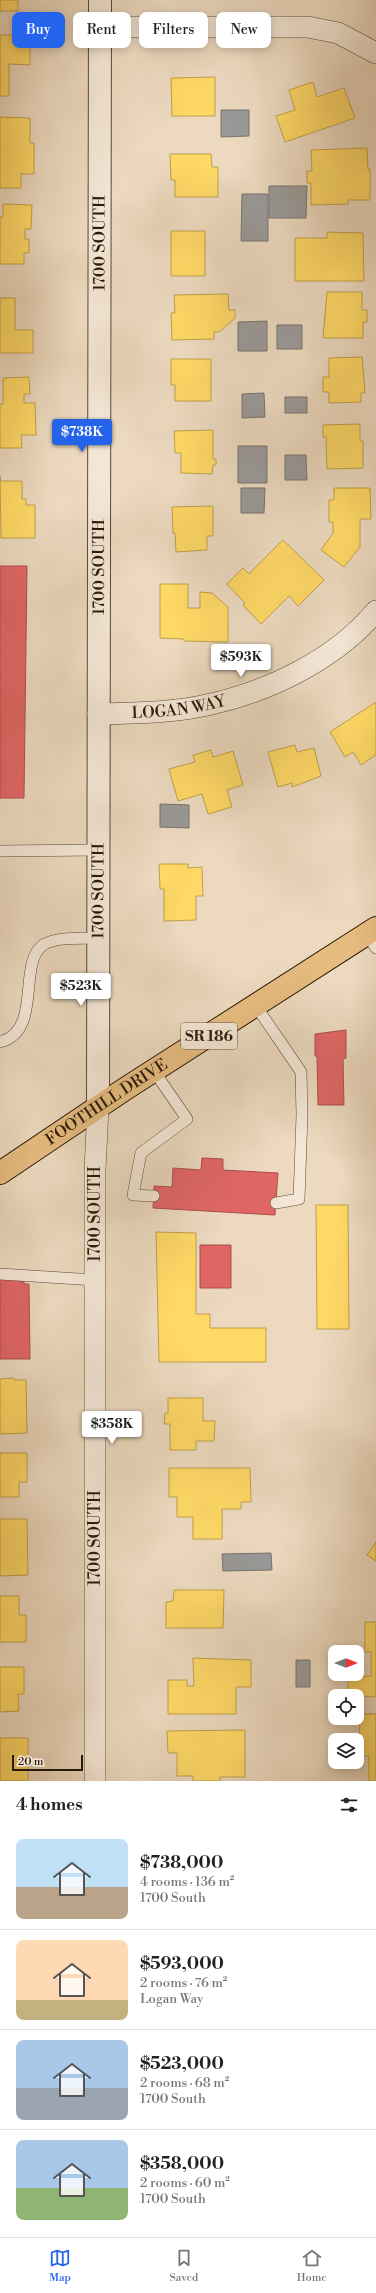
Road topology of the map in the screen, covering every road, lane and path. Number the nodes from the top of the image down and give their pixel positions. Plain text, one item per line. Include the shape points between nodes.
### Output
1 (100, 0) edge
2 (100, 12) edge
3 (131, 27) edge
4 (100, 48) edge
5 (376, 53) edge
6 (376, 611) edge
7 (98, 714) junction
8 (97, 850) junction
9 (0, 851) edge
10 (373, 937) edge
11 (98, 938) junction
12 (256, 1006) junction
13 (0, 1042) edge
14 (154, 1071) junction
15 (98, 1108) junction
16 (0, 1173) edge
17 (154, 1196) dead end
18 (276, 1203) dead end
19 (0, 1274) edge
20 (95, 1280) junction
21 (95, 1781) edge

1 - 2 street, 1700 SOUTH
3 - 5 street via 308,27 338,33
4 - 7 street, 1700 SOUTH
6 - 7 street, LOGAN WAY via 327,654 300,671 270,685 206,705 172,710
7 - 8 street, 1700 SOUTH
8 - 9 lane
8 - 11 street, 1700 SOUTH
10 - 12 main road, FOOTHILL DRIVE / SR 186
11 - 13 lane via 57,940 43,946 33,962 27,1008 20,1028
11 - 15 street, 1700 SOUTH
12 - 14 main road, FOOTHILL DRIVE / SR 186
12 - 18 lane via 301,1072 299,1200
14 - 15 main road, FOOTHILL DRIVE / SR 186
14 - 17 lane via 187,1119 141,1153 133,1195
15 - 16 main road, FOOTHILL DRIVE / SR 186
15 - 20 street, 1700 SOUTH
19 - 20 lane
20 - 21 street, 1700 SOUTH

